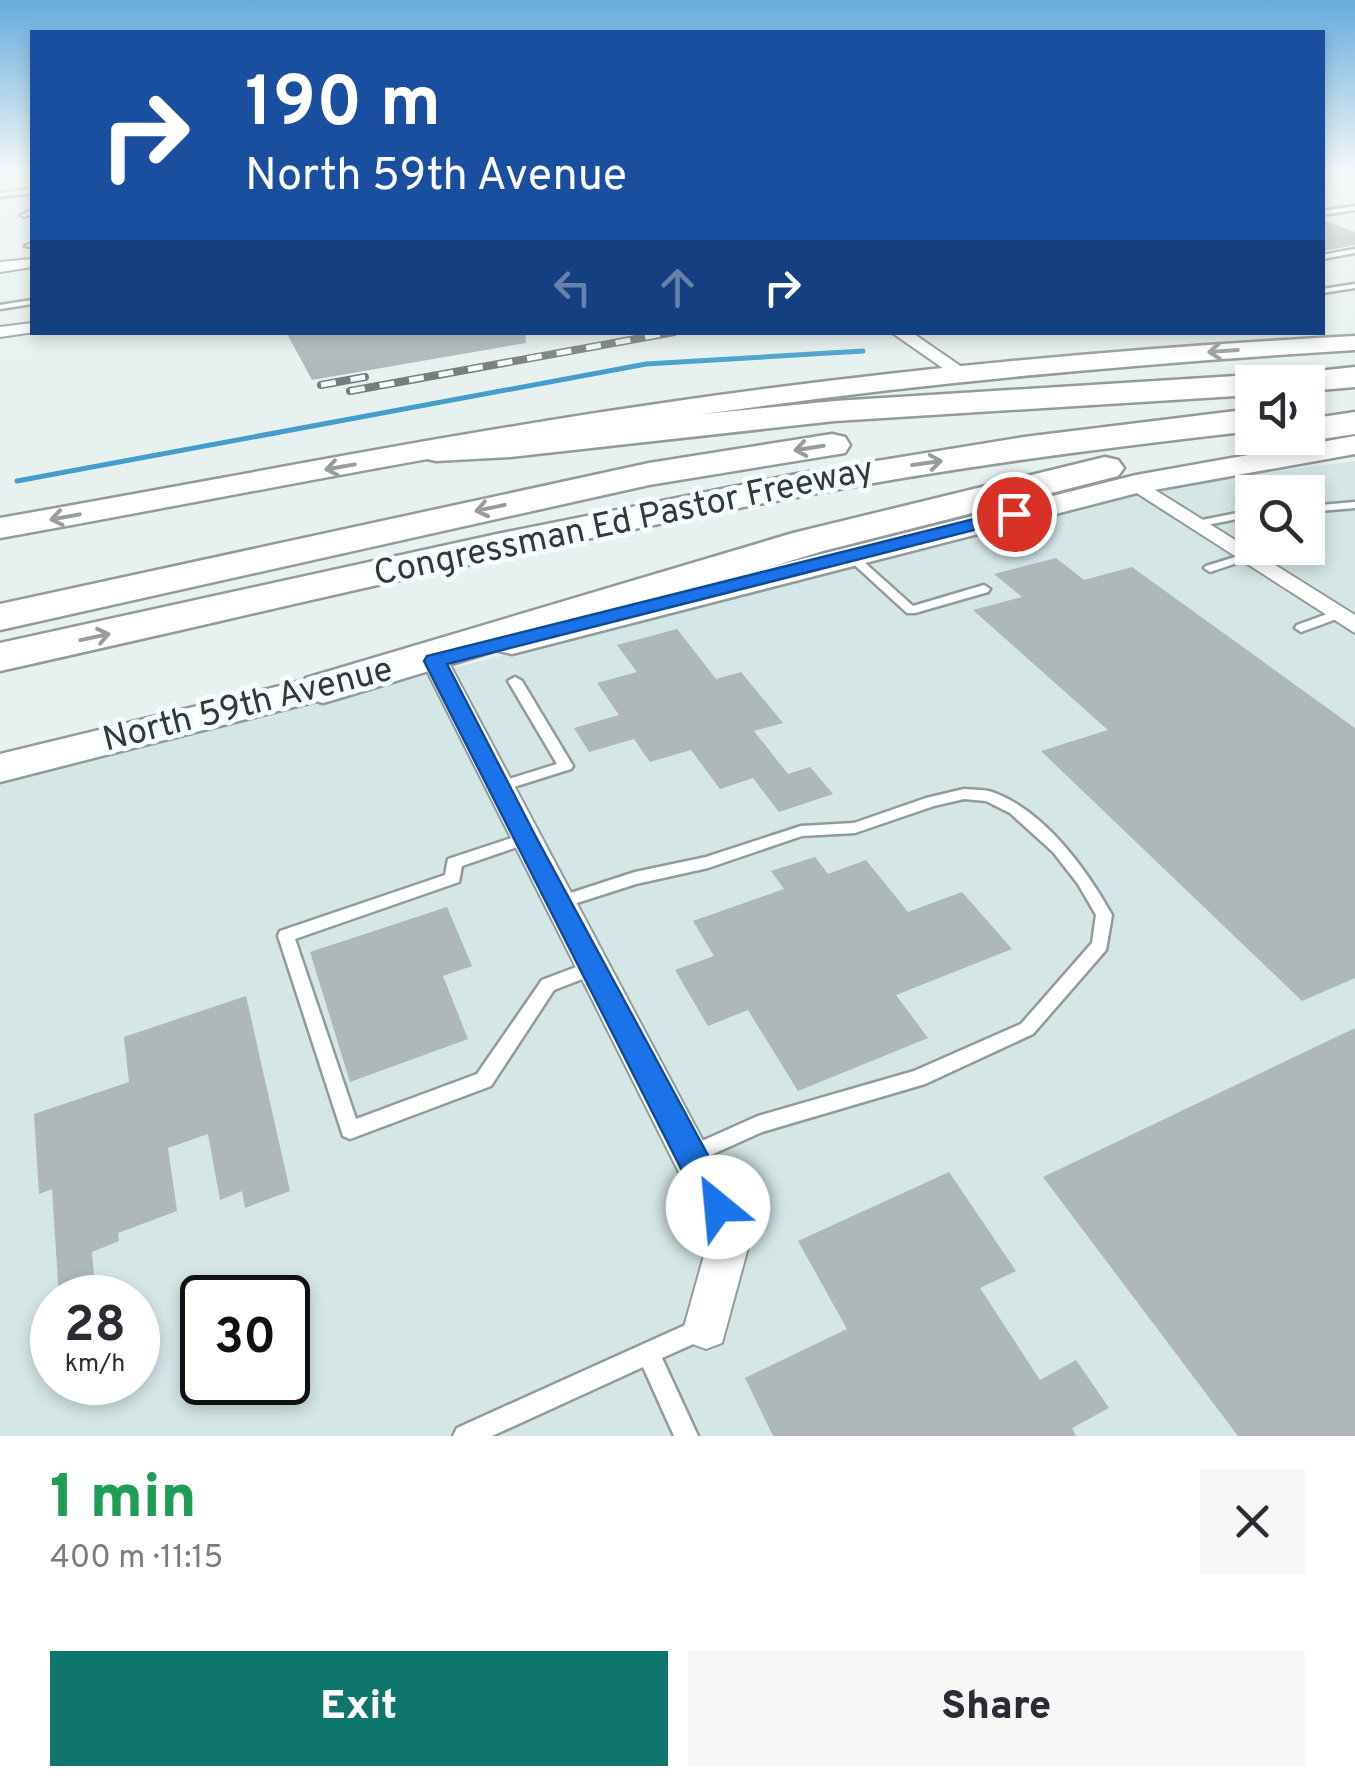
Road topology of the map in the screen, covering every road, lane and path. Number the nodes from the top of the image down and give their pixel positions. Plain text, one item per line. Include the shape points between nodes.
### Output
1 (1355, 251) edge
2 (1325, 256) edge
3 (30, 264) edge
4 (0, 268) edge
5 (1355, 286) edge
6 (1325, 291) edge
7 (30, 302) edge
8 (0, 306) edge
9 (30, 328) edge
10 (0, 332) edge
11 (904, 335) edge
12 (1355, 343) edge
13 (963, 374) junction
14 (1355, 377) edge
15 (1325, 379) edge
16 (1235, 387) edge
17 (1235, 388) edge
18 (1355, 408) edge
19 (1325, 412) edge
20 (1235, 422) edge
21 (1355, 423) edge
22 (1325, 427) edge
23 (1235, 443) edge
24 (1355, 445) edge
25 (436, 450) junction
26 (1136, 484) junction
27 (1355, 505) edge
28 (1325, 508) edge
29 (1235, 516) edge
30 (1197, 524) junction
31 (0, 528) edge
32 (1235, 548) edge
33 (851, 556) junction
34 (1235, 560) edge
35 (1262, 565) edge
36 (1210, 568) dead end
37 (984, 589) dead end
38 (0, 617) edge
39 (1346, 620) edge
40 (1301, 628) dead end
41 (0, 657) edge
42 (435, 661) junction
43 (515, 680) dead end
44 (324, 688) junction
45 (0, 768) edge
46 (498, 786) junction
47 (524, 839) junction
48 (558, 903) junction
49 (592, 968) junction
50 (690, 1155) junction
51 (706, 1327) joint
52 (648, 1353) junction
53 (465, 1436) edge
54 (686, 1436) edge

1 - 2 lane
3 - 4 street
5 - 6 lane
7 - 8 lane
9 - 10 street
11 - 13 street
12 -> 13 main road
13 - 25 main road via 683,408
14 - 15 highway
16 - 25 highway via 835,411
17 -> 38 highway, Congressman Ed Pastor Freeway via 649,474
18 - 19 highway
41 -> 20 highway, Congressman Ed Pastor Freeway via 794,486
21 - 22 highway
23 - 44 highway via 893,519
24 - 26 main road, North 59th Avenue
25 -> 31 main road
26 - 30 street
26 - 33 main road, North 59th Avenue
27 - 28 lane
29 - 30 lane
30 - 32 street
33 - 37 lane via 911,610
33 - 42 main road, North 59th Avenue
34 - 36 lane
35 - 39 street
39 - 40 lane
42 - 44 main road, North 59th Avenue
42 - 46 street
43 - 46 lane via 566,766
44 - 45 main road, North 59th Avenue
46 - 47 street
47 - 48 street
47 - 49 lane via 454,863 453,878 286,936 350,1130 484,1080 548,985
48 - 49 street
48 - 50 lane via 802,831 855,828 964,794 1015,809 1058,848 1104,915 1100,945 1027,1029 918,1078 758,1125
49 - 50 street
50 - 51 street via 732,1233
51 - 52 lane
52 - 53 lane
52 - 54 lane

